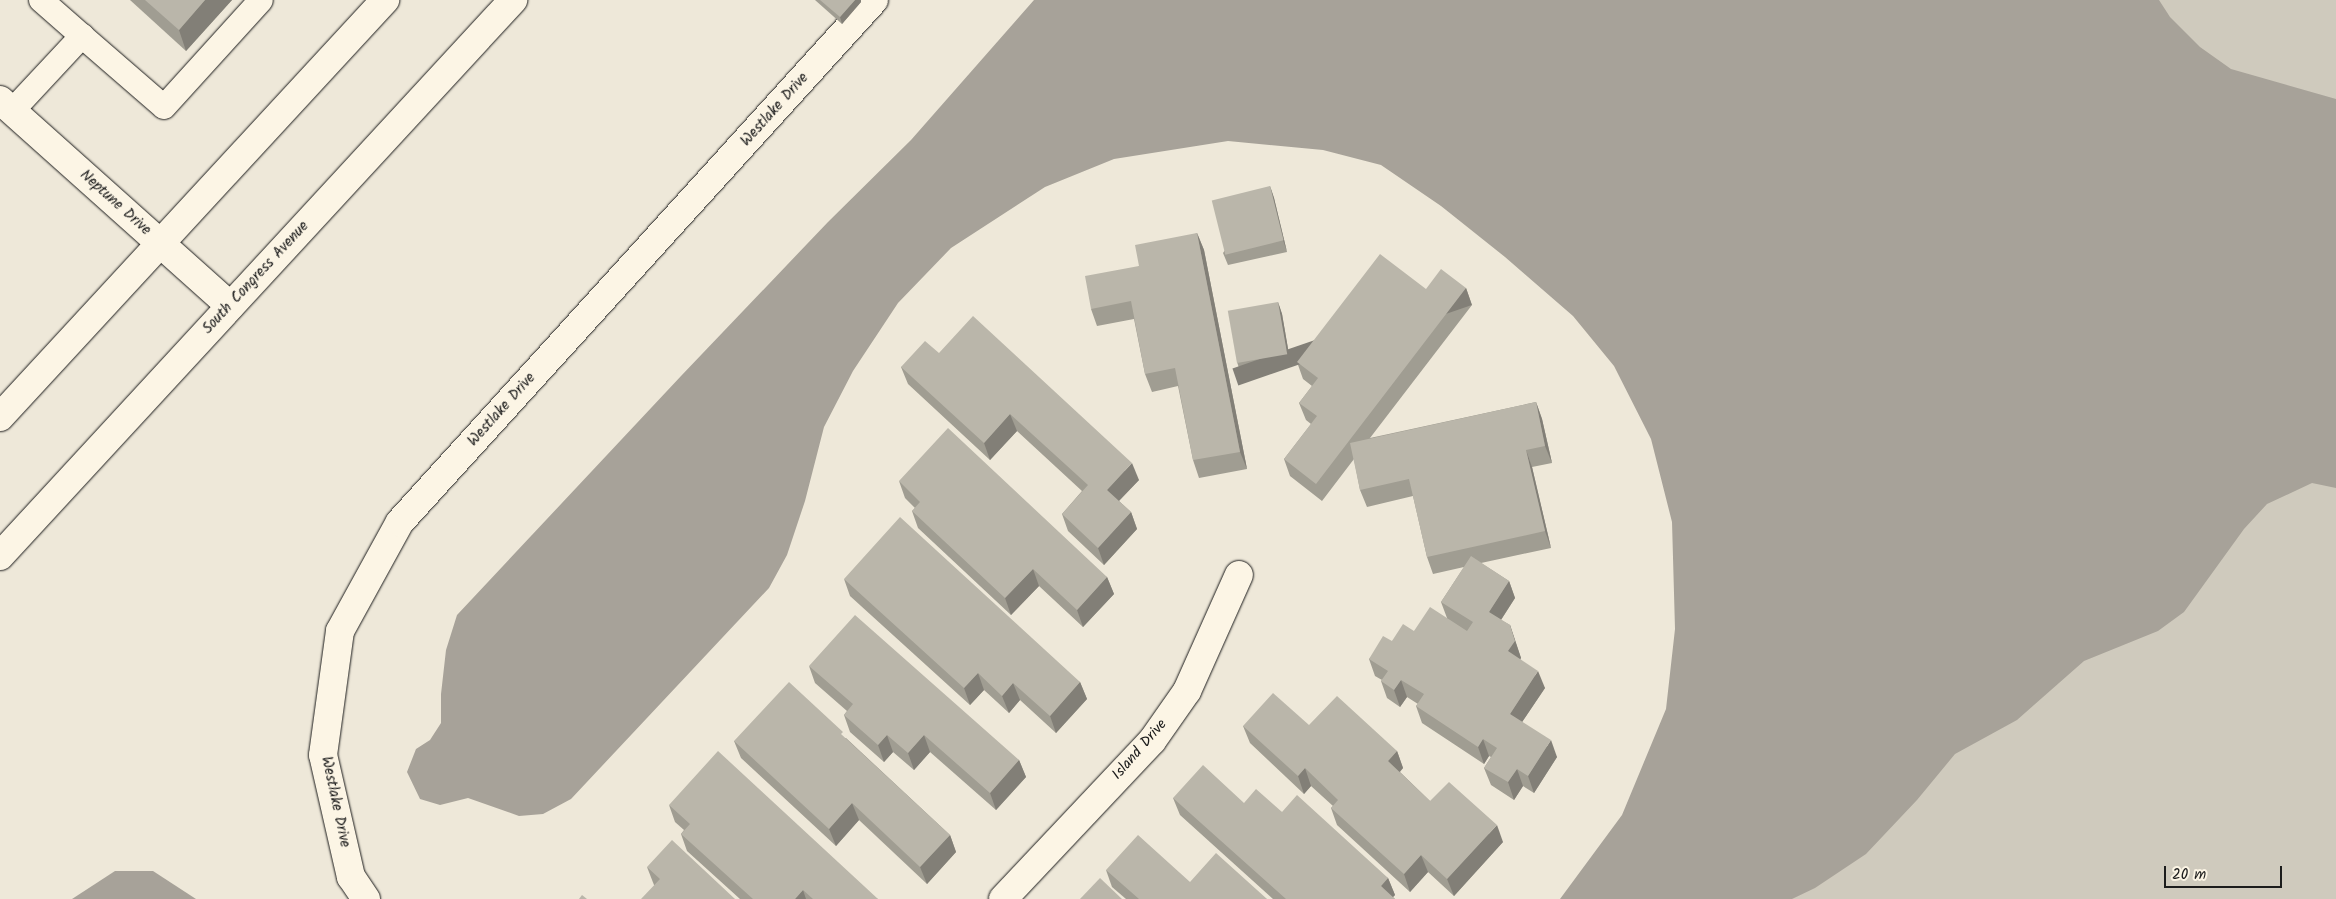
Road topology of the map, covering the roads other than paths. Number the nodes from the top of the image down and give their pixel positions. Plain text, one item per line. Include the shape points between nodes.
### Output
1 (42, 0) edge
2 (261, 0) edge
3 (385, 0) edge
4 (513, 0) edge
5 (874, 0) edge
6 (82, 36) junction
7 (6, 106) edge
8 (160, 244) junction
9 (230, 306) junction
10 (0, 417) edge
11 (0, 556) edge
12 (1240, 575) dead end
13 (366, 899) edge
14 (1003, 899) edge

1 - 6 lane
2 - 6 lane via 164,107
3 - 8 street
4 - 9 street, South Congress Avenue
5 - 13 street, Westlake Drive via 396,530 340,632 323,755 351,877
6 - 7 lane
7 - 8 street, Neptune Drive
8 - 9 street, Neptune Drive
8 - 10 street
9 - 11 street, South Congress Avenue
12 - 14 street, Island Drive via 1188,691 1157,734

